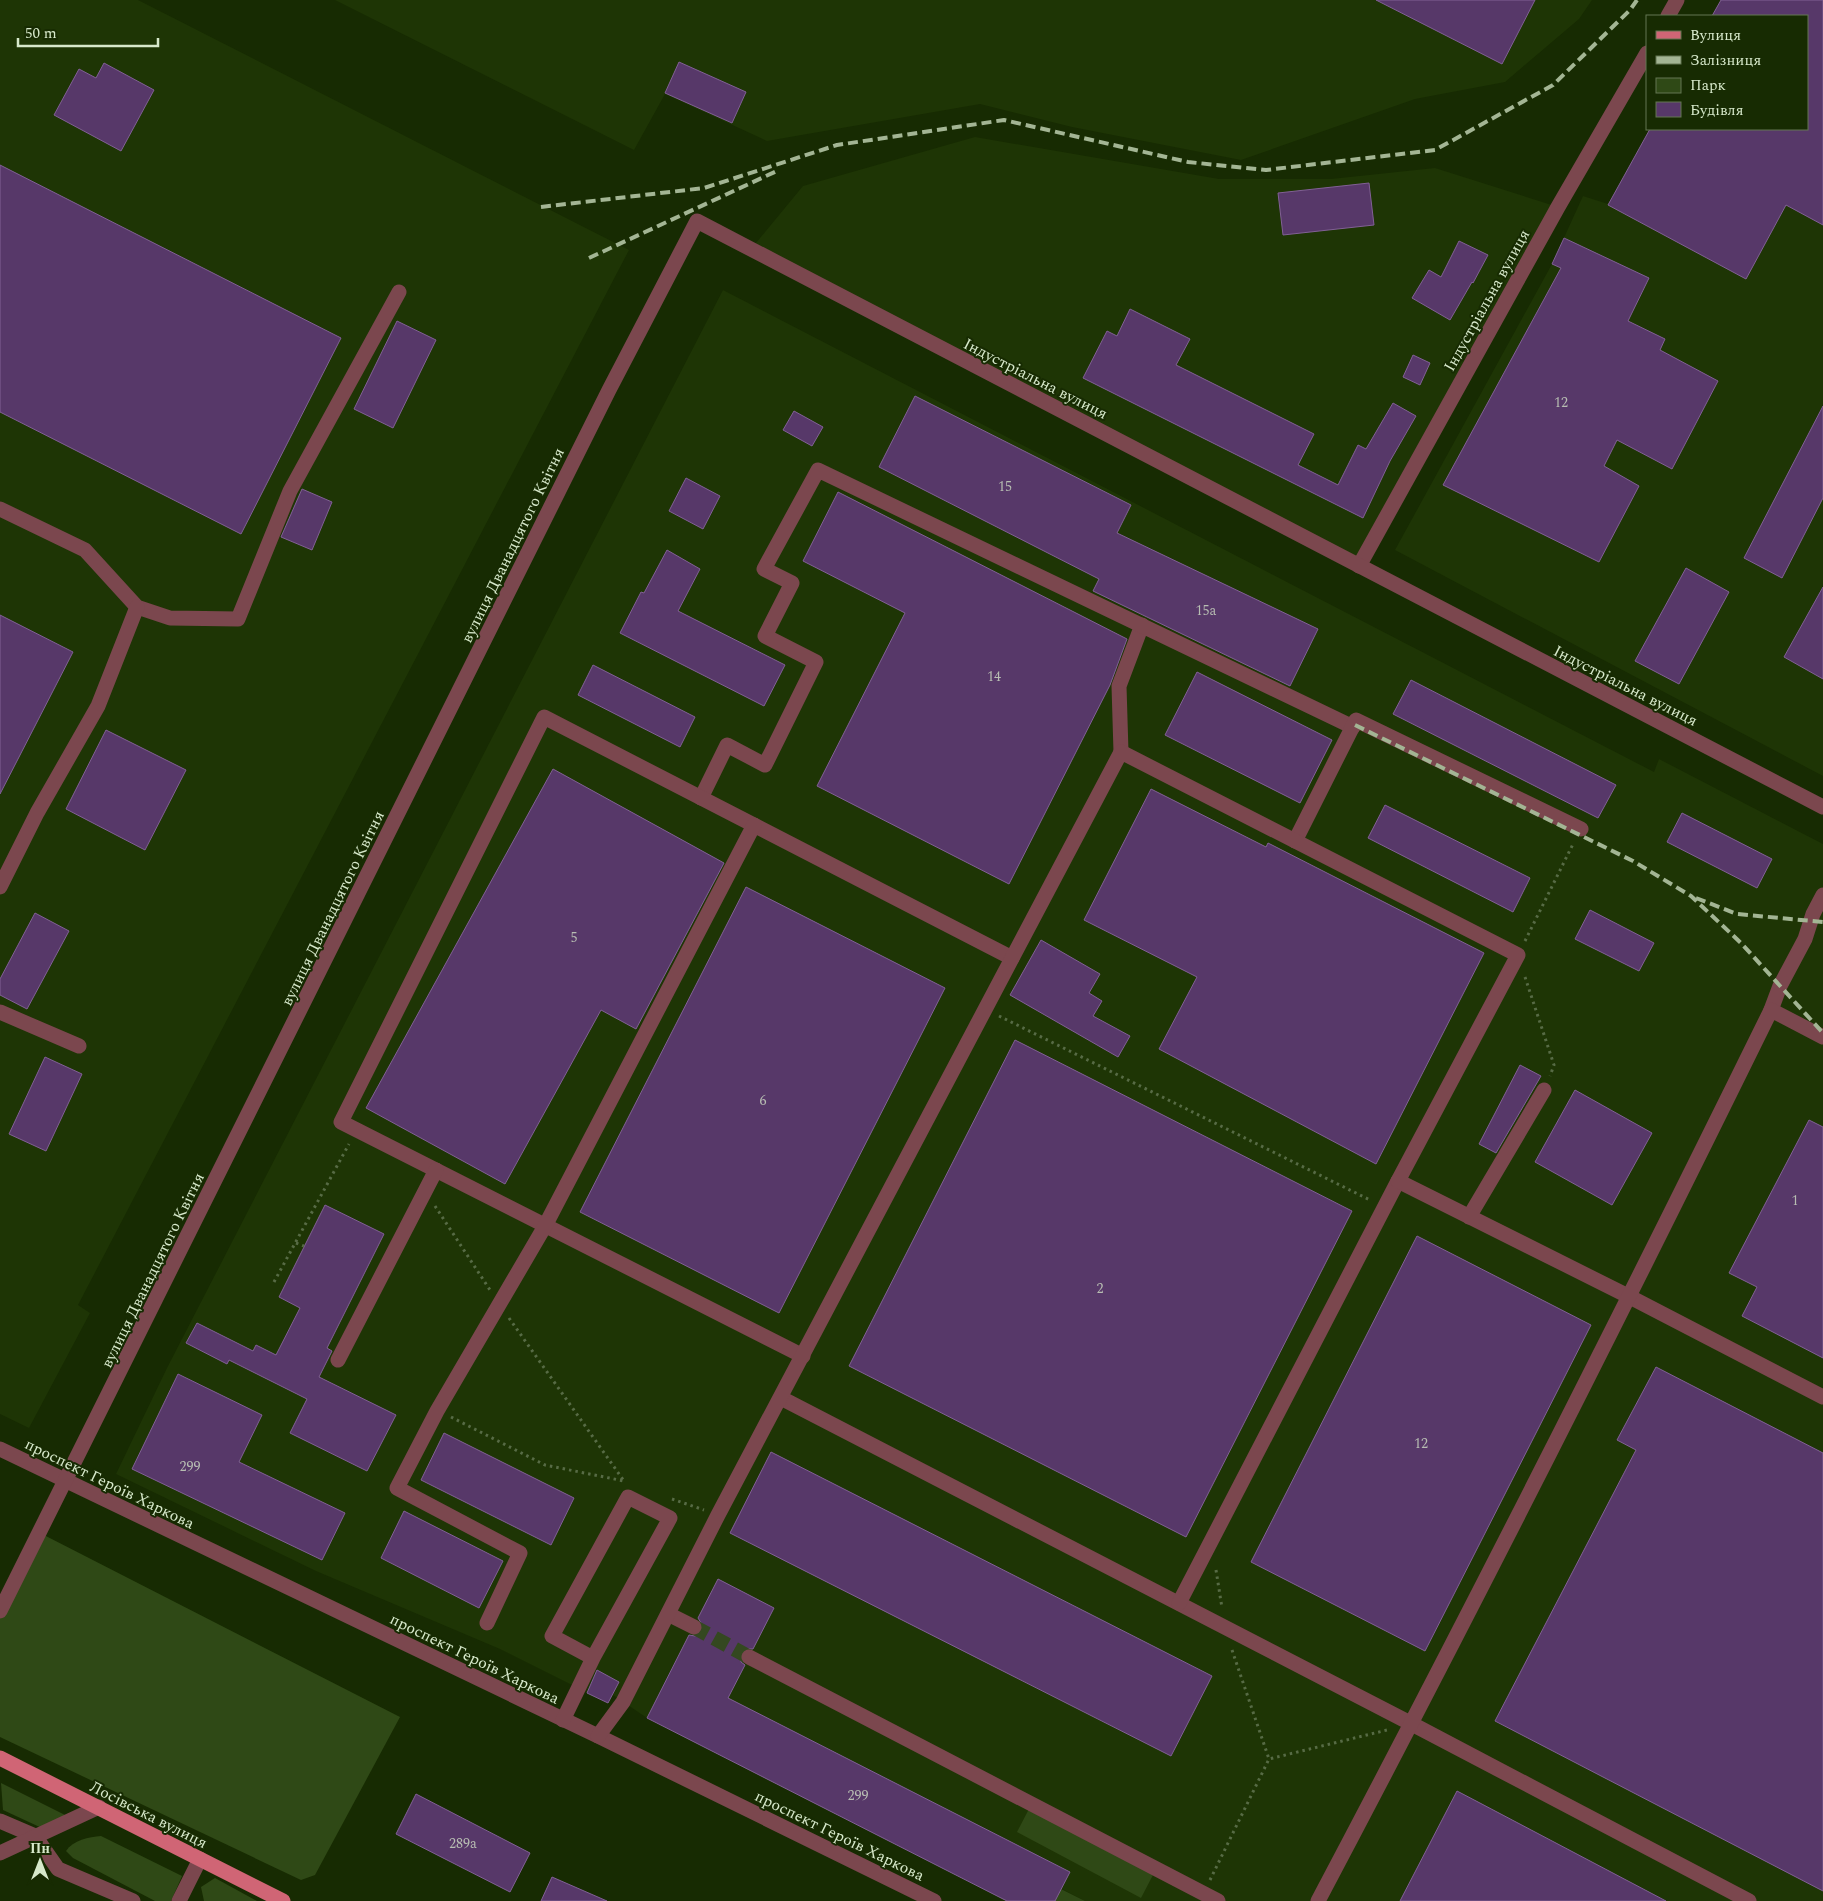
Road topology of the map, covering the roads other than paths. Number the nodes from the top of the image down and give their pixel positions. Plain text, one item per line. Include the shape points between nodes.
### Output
1 (1677, 0) edge
2 (1669, 15) edge
3 (1646, 55) edge
4 (697, 221) joint
5 (399, 292) dead end
6 (0, 509) edge
7 (1359, 566) junction
8 (137, 607) junction
9 (1142, 625) junction
10 (1352, 727) junction
11 (1121, 752) junction
12 (701, 798) junction
13 (1823, 807) edge
14 (754, 825) junction
15 (1581, 829) road end
16 (1295, 841) junction
17 (0, 887) edge
18 (1823, 895) edge
19 (1012, 958) junction
20 (1771, 1010) junction
21 (0, 1012) edge
22 (1823, 1037) edge
23 (79, 1046) dead end
24 (1544, 1090) road end
25 (436, 1170) junction
26 (1398, 1181) junction
27 (1469, 1217) junction
28 (545, 1226) junction
29 (1630, 1297) junction
30 (803, 1356) junction
31 (338, 1360) dead end
32 (1823, 1397) edge
33 (782, 1398) junction
34 (0, 1449) edge
35 (66, 1482) junction
36 (1179, 1603) junction
37 (0, 1611) edge
38 (668, 1614) junction
39 (487, 1623) dead end
40 (694, 1626) tunnel mouth
41 (749, 1657) tunnel mouth
42 (593, 1658) junction
43 (563, 1720) junction
44 (1412, 1724) junction
45 (598, 1736) junction
46 (0, 1758) edge
47 (99, 1808) junction
48 (0, 1821) edge
49 (35, 1836) junction
50 (0, 1852) edge
51 (200, 1859) junction
52 (133, 1901) edge
53 (179, 1901) edge
54 (283, 1901) edge
55 (934, 1901) edge
56 (1218, 1901) edge
57 (1318, 1901) edge
58 (1749, 1901) edge

1 - 2 street
3 - 7 street, Індустріальна вулиця
4 - 7 street, Індустріальна вулиця
4 - 35 street, вулиця Дванадцятого Квітня via 609,390
5 - 8 street via 290,491 238,619 170,618
6 - 8 street via 85,550
7 - 13 street, Індустріальна вулиця
8 - 17 street via 98,706
9 - 10 street
9 - 11 street via 1119,686
9 - 12 street via 818,470 764,569 792,583 765,636 816,662 765,765 727,745
10 - 15 street via 1356,720
10 - 16 street
11 - 16 street
11 - 19 street
12 - 14 street
12 - 25 street via 544,717 341,1122
14 - 19 street
14 - 28 street
16 - 26 street via 1518,955
18 - 20 street
19 - 30 street
20 - 22 street
20 - 29 street
21 - 23 street
24 - 27 street
25 - 28 street
25 - 31 street
26 - 27 street
26 - 36 street
27 - 29 street
28 - 30 street
28 - 39 street via 397,1488 520,1553
29 - 32 street
29 - 44 street
30 - 33 street
33 - 36 street
33 - 38 street
34 - 35 street, проспект Героїв Харкова
35 - 37 street, вулиця Дванадцятого Квітня
35 - 43 street, проспект Героїв Харкова
36 - 44 street
38 - 40 street
38 - 45 street via 623,1702
41 - 56 street
42 - 42 street via 670,1518 628,1497 552,1636
42 - 43 street
43 - 45 street, проспект Героїв Харкова
44 - 57 street
44 - 58 street
45 - 55 street, проспект Героїв Харкова
46 - 47 main road, Лосівська вулиця
47 - 49 street
47 - 51 main road, Лосівська вулиця
48 - 49 street
49 - 50 street
49 - 52 street via 58,1869
51 - 53 street
51 - 54 main road, Лосівська вулиця

